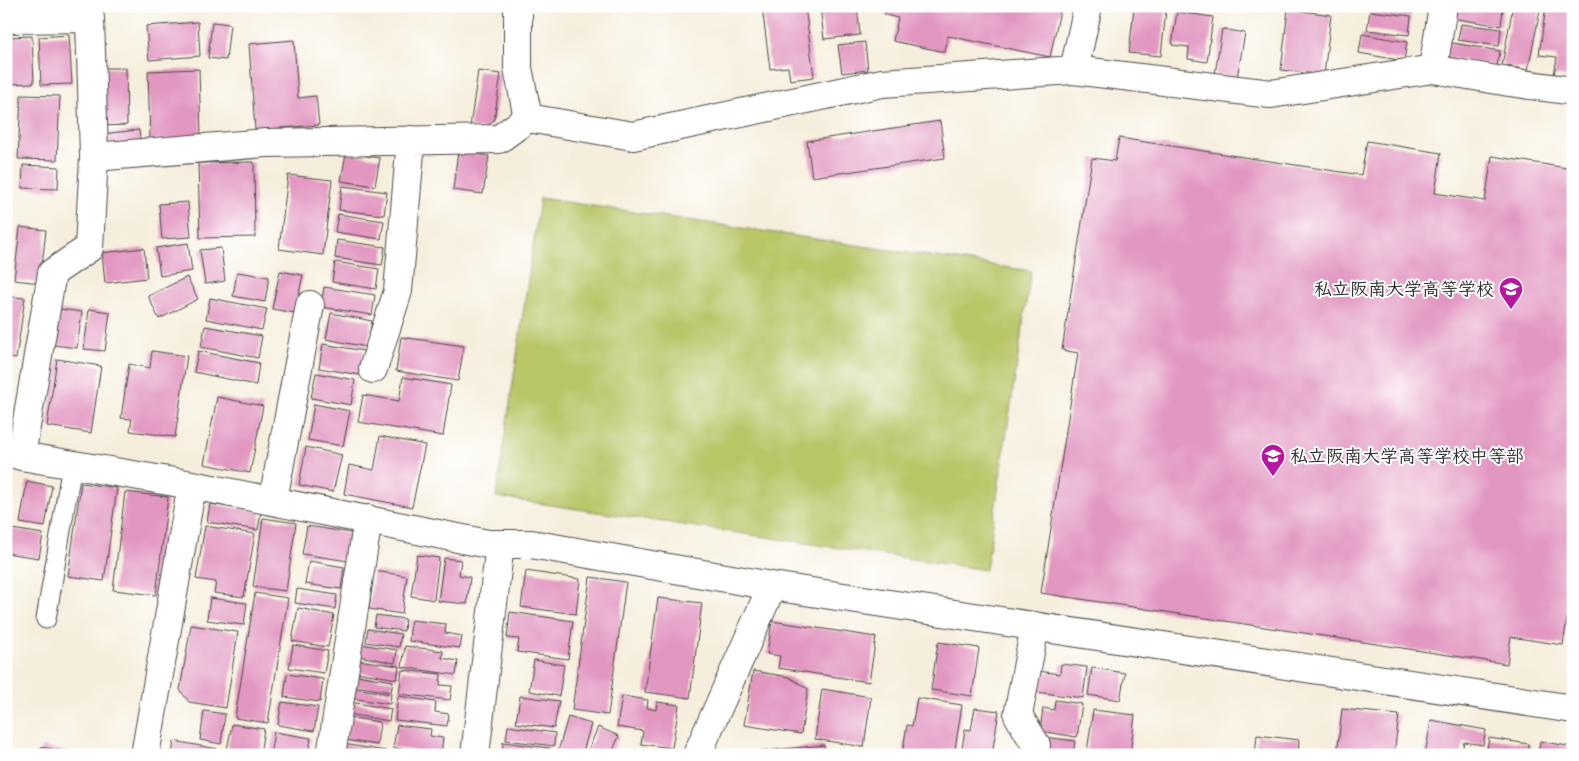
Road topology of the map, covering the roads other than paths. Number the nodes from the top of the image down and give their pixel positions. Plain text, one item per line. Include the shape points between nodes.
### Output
1 (518, 6) edge
2 (1088, 6) edge
3 (1443, 6) edge
4 (6, 19) edge
5 (1432, 69) junction
6 (1074, 70) junction
7 (1573, 91) edge
8 (528, 118) junction
9 (410, 140) junction
10 (94, 157) junction
11 (310, 305) dead end
12 (372, 369) dead end
13 (14, 453) edge
14 (72, 465) junction
15 (192, 484) junction
16 (273, 500) junction
17 (368, 519) junction
18 (500, 544) junction
19 (772, 586) junction
20 (46, 619) dead end
21 (1035, 626) junction
22 (1573, 709) edge
23 (145, 755) edge
24 (330, 755) edge
25 (475, 755) edge
26 (697, 755) edge
27 (1035, 755) edge

1 - 8 street via 518,68
2 - 6 street
3 - 5 street
4 - 10 street via 90,18
5 - 6 street via 1271,94
5 - 7 street
6 - 8 street via 882,83 633,136
8 - 9 street via 499,139
9 - 10 street via 266,143
9 - 12 street via 398,291
10 - 13 street via 89,248 52,273
11 - 16 street
13 - 14 street
14 - 15 street
14 - 20 lane
15 - 16 street
15 - 23 street
16 - 17 street
17 - 18 street
17 - 24 street
18 - 19 street via 531,544
18 - 25 street
19 - 21 street
19 - 26 street
21 - 22 street
21 - 27 street via 1018,715 1036,745

